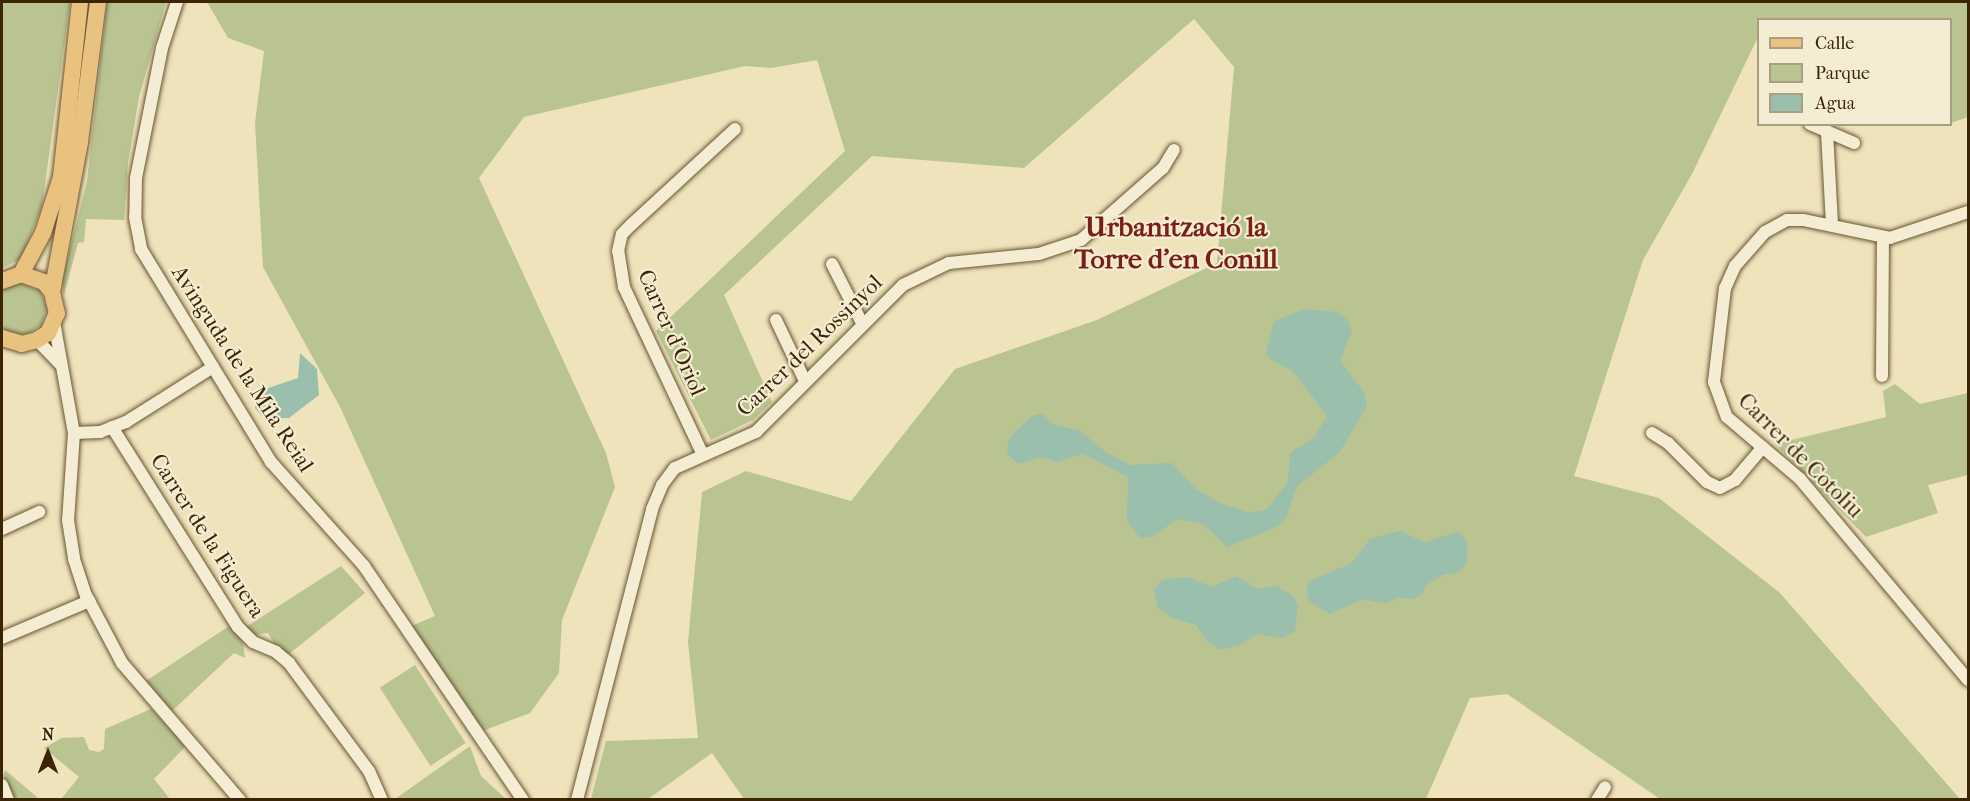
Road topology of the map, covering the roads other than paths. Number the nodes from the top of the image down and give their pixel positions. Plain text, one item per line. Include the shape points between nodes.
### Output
1 (80, 2) edge
2 (98, 2) edge
3 (177, 2) edge
4 (1814, 126) edge
5 (735, 129) dead end
6 (1827, 132) junction
7 (1854, 143) dead end
8 (1174, 150) dead end
9 (1968, 212) edge
10 (1832, 224) junction
11 (1883, 238) junction
12 (832, 264) dead end
13 (21, 274) junction
14 (2, 281) edge
15 (52, 292) junction
16 (776, 320) dead end
17 (54, 322) junction
18 (863, 325) junction
19 (3, 340) edge
20 (38, 340) junction
21 (60, 364) junction
22 (213, 367) junction
23 (1882, 376) dead end
24 (805, 381) junction
25 (112, 427) junction
26 (74, 433) junction
27 (1652, 434) dead end
28 (1763, 447) junction
29 (704, 455) junction
30 (39, 512) dead end
31 (2, 529) edge
32 (89, 601) junction
33 (2, 638) edge
34 (1968, 680) edge
35 (2, 785) edge
36 (1605, 787) dead end
37 (8, 800) edge
38 (240, 800) edge
39 (382, 800) edge
40 (523, 800) edge
41 (577, 800) edge
42 (1597, 800) edge

1 - 13 main road via 61,177 43,233
2 - 15 main road via 80,142
3 - 22 street, Avinguda de la Mila Reial via 162,48 138,167 135,217 141,249
4 - 6 street
5 - 29 street, Carrer d'Oriol via 622,234 618,251 624,287
6 - 7 street
6 - 10 street
8 - 18 street, Carrer del Rossinyol via 1163,168 1081,240 1061,250 934,268 903,285
9 - 11 street, Carrer de Cotoliu via 1914,232
10 - 11 street, Carrer de Cotoliu
10 - 28 street, Carrer de Cotoliu via 1787,220 1765,232 1735,266 1725,288 1714,365 1718,400 1726,417
11 - 23 street
12 - 18 street
13 - 14 main road
13 - 15 main road via 39,279
15 - 17 main road via 57,304
16 - 24 street
17 - 20 main road
17 - 21 street
18 - 24 street, Carrer del Rossinyol
19 - 20 main road via 22,344
20 - 21 street
21 - 26 street
22 - 25 street
22 - 40 street, Avinguda de la Mila Reial via 271,462 364,566
24 - 29 street, Carrer del Rossinyol via 756,432
25 - 26 street
25 - 39 street, Carrer de la Figuera via 238,627 253,642 289,663 369,771
26 - 32 street via 68,520 74,559
27 - 28 street via 1668,443 1707,482 1720,488 1735,480
28 - 34 street, Carrer de Cotoliu via 1819,499
29 - 41 street, Carrer del Rossinyol via 675,468 662,485 652,509
30 - 31 street
32 - 33 street
32 - 38 street via 122,663
35 - 37 street
36 - 42 street

